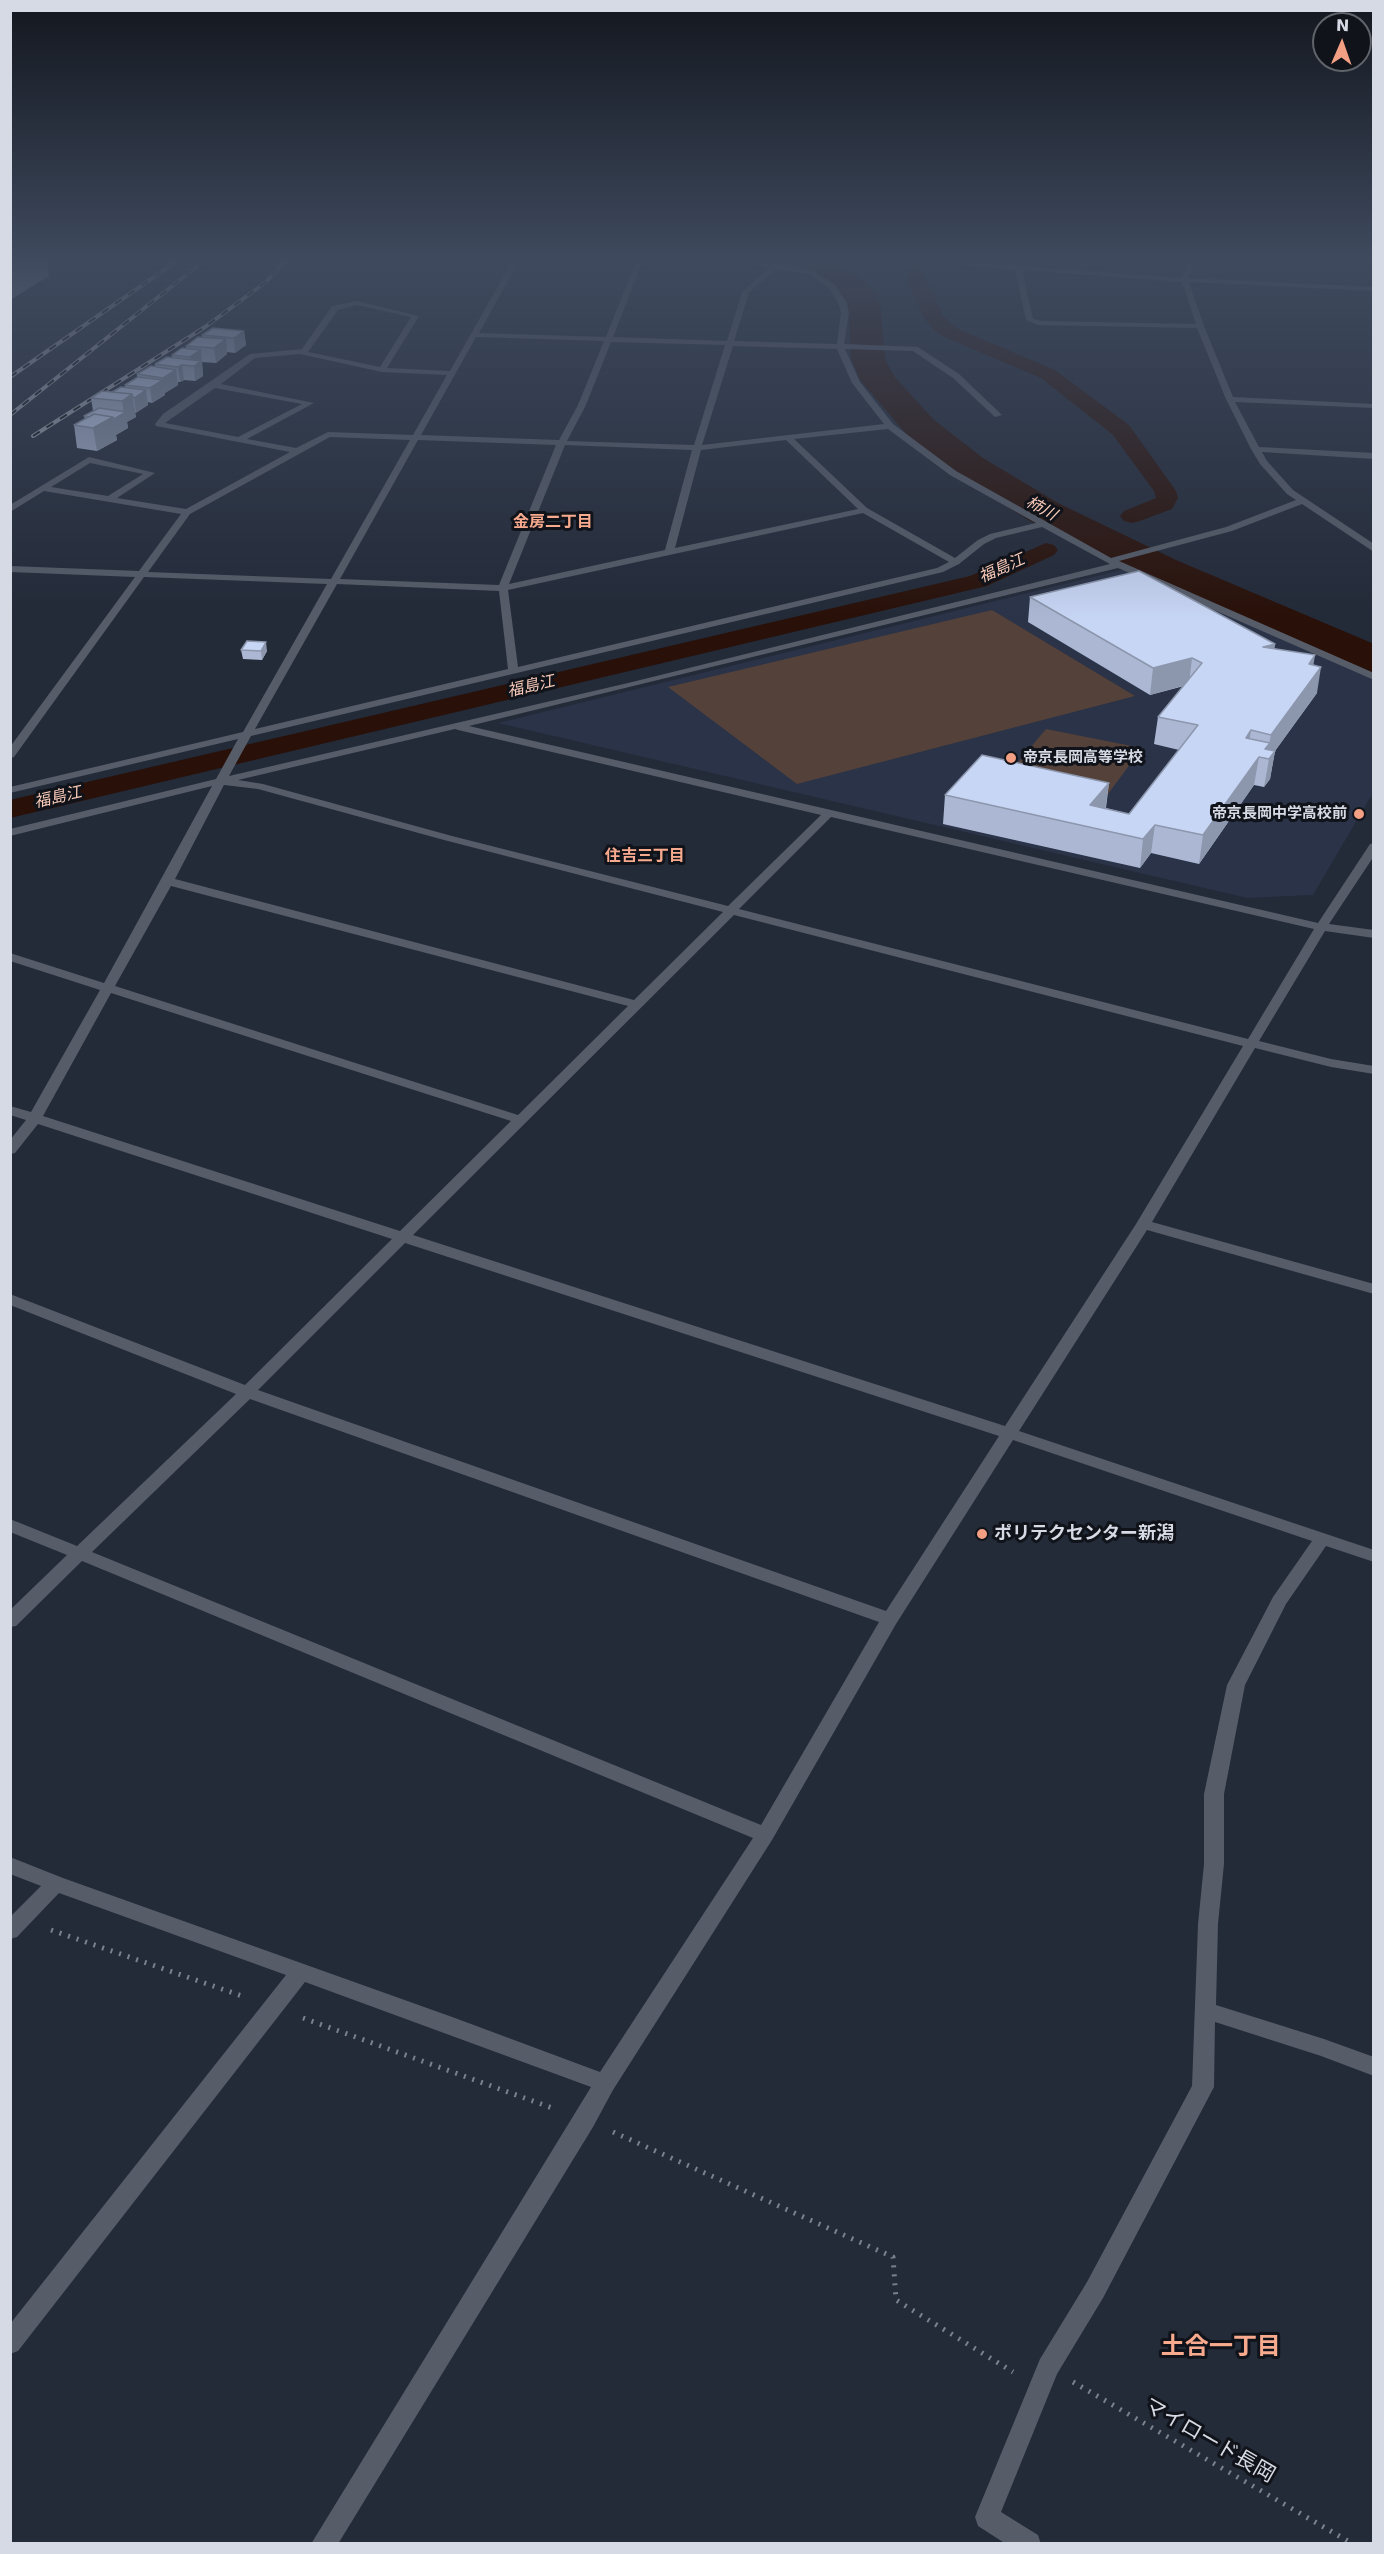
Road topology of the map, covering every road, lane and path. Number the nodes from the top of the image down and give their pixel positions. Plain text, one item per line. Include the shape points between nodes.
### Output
1 (218, 382) edge
2 (448, 382) edge
3 (591, 382) edge
4 (718, 382) edge
5 (856, 382) edge
6 (963, 382) edge
7 (1223, 382) edge
8 (214, 385) junction
9 (1230, 399) junction
10 (1374, 406) edge
11 (998, 415) dead end
12 (890, 426) junction
13 (240, 439) junction
14 (416, 439) junction
15 (789, 439) junction
16 (561, 444) junction
17 (697, 448) junction
18 (1255, 449) junction
19 (299, 451) junction
20 (1374, 456) edge
21 (45, 489) junction
22 (108, 500) junction
23 (1302, 501) junction
24 (10, 509) edge
25 (864, 510) junction
26 (187, 512) junction
27 (1043, 524) junction
28 (1374, 549) edge
29 (669, 553) junction
30 (1115, 561) junction
31 (956, 562) junction
32 (10, 569) edge
33 (142, 573) junction
34 (333, 582) junction
35 (503, 588) junction
36 (513, 671) junction
37 (1374, 677) edge
38 (455, 726) junction
39 (249, 733) junction
40 (10, 754) edge
41 (223, 776) junction
42 (10, 790) edge
43 (828, 814) junction
44 (10, 833) edge
45 (1374, 846) edge
46 (168, 881) junction
47 (730, 911) junction
48 (1321, 927) junction
49 (1374, 934) edge
50 (10, 957) edge
51 (106, 989) junction
52 (636, 1004) junction
53 (1253, 1044) junction
54 (1374, 1070) edge
55 (10, 1110) edge
56 (35, 1118) junction
57 (520, 1120) junction
58 (10, 1150) edge
59 (1143, 1224) junction
60 (402, 1237) junction
61 (1374, 1289) edge
62 (10, 1299) edge
63 (247, 1392) junction
64 (1008, 1433) junction
65 (10, 1525) edge
66 (1323, 1538) junction
67 (82, 1554) junction
68 (1374, 1556) edge
69 (890, 1619) junction
70 (10, 1622) edge
71 (765, 1835) junction
72 (10, 1865) edge
73 (56, 1884) junction
74 (10, 1931) edge
75 (301, 1971) junction
76 (1205, 2010) junction
77 (1374, 2067) edge
78 (605, 2083) junction
79 (10, 2343) edge
80 (1048, 2367) junction
81 (323, 2544) edge
82 (1029, 2544) edge
83 (1353, 2544) edge

1 - 8 street
2 - 14 street
3 - 16 street
4 - 17 street
5 - 12 street
6 - 11 street
7 - 9 street
8 - 13 street via 159,424
8 - 13 street via 310,403
9 - 10 street
9 - 18 street
12 - 15 street
12 - 27 street via 953,473
13 - 19 street
14 - 16 street
14 - 19 street via 328,434
14 - 34 street
15 - 17 street
15 - 25 street
16 - 17 street
16 - 35 street
17 - 29 street
18 - 20 street
18 - 23 street via 1280,483
19 - 26 street
21 - 22 street
21 - 22 street via 89,460 152,473
21 - 24 street
22 - 26 street
23 - 28 street
23 - 30 street via 1229,529
25 - 29 street
25 - 31 street
26 - 33 street
27 - 30 street
27 - 31 street via 993,536
29 - 35 street
30 - 37 street
30 - 38 street
31 - 36 street via 928,572
32 - 33 street
33 - 34 street
33 - 40 street
34 - 35 street
34 - 39 street
35 - 36 street
36 - 39 street
38 - 41 street
38 - 43 street
39 - 41 street
39 - 42 street
41 - 44 street
41 - 46 street
41 - 47 street
43 - 47 street
43 - 48 street
45 - 48 street
46 - 51 street
46 - 52 street
47 - 52 street
47 - 53 street
48 - 49 street
48 - 53 street
50 - 51 street
51 - 56 street
51 - 57 street
52 - 57 street
53 - 54 street
53 - 59 street
55 - 56 street
56 - 58 street
56 - 60 street
57 - 60 street
59 - 61 street
59 - 64 street
60 - 63 street
60 - 64 street
62 - 63 street
63 - 67 street
63 - 69 street
64 - 66 street
64 - 69 street
65 - 67 street
66 - 68 street
66 - 76 street via 1279,1601 1236,1685 1214,1794
67 - 70 street
67 - 71 street
69 - 71 street
71 - 78 street
72 - 73 street
73 - 74 street
73 - 75 street
75 - 78 street
75 - 79 street
76 - 77 street
76 - 80 street via 1203,2087 1095,2290
78 - 81 street
80 - 82 street via 987,2517
80 - 83 path, マイロード長岡

